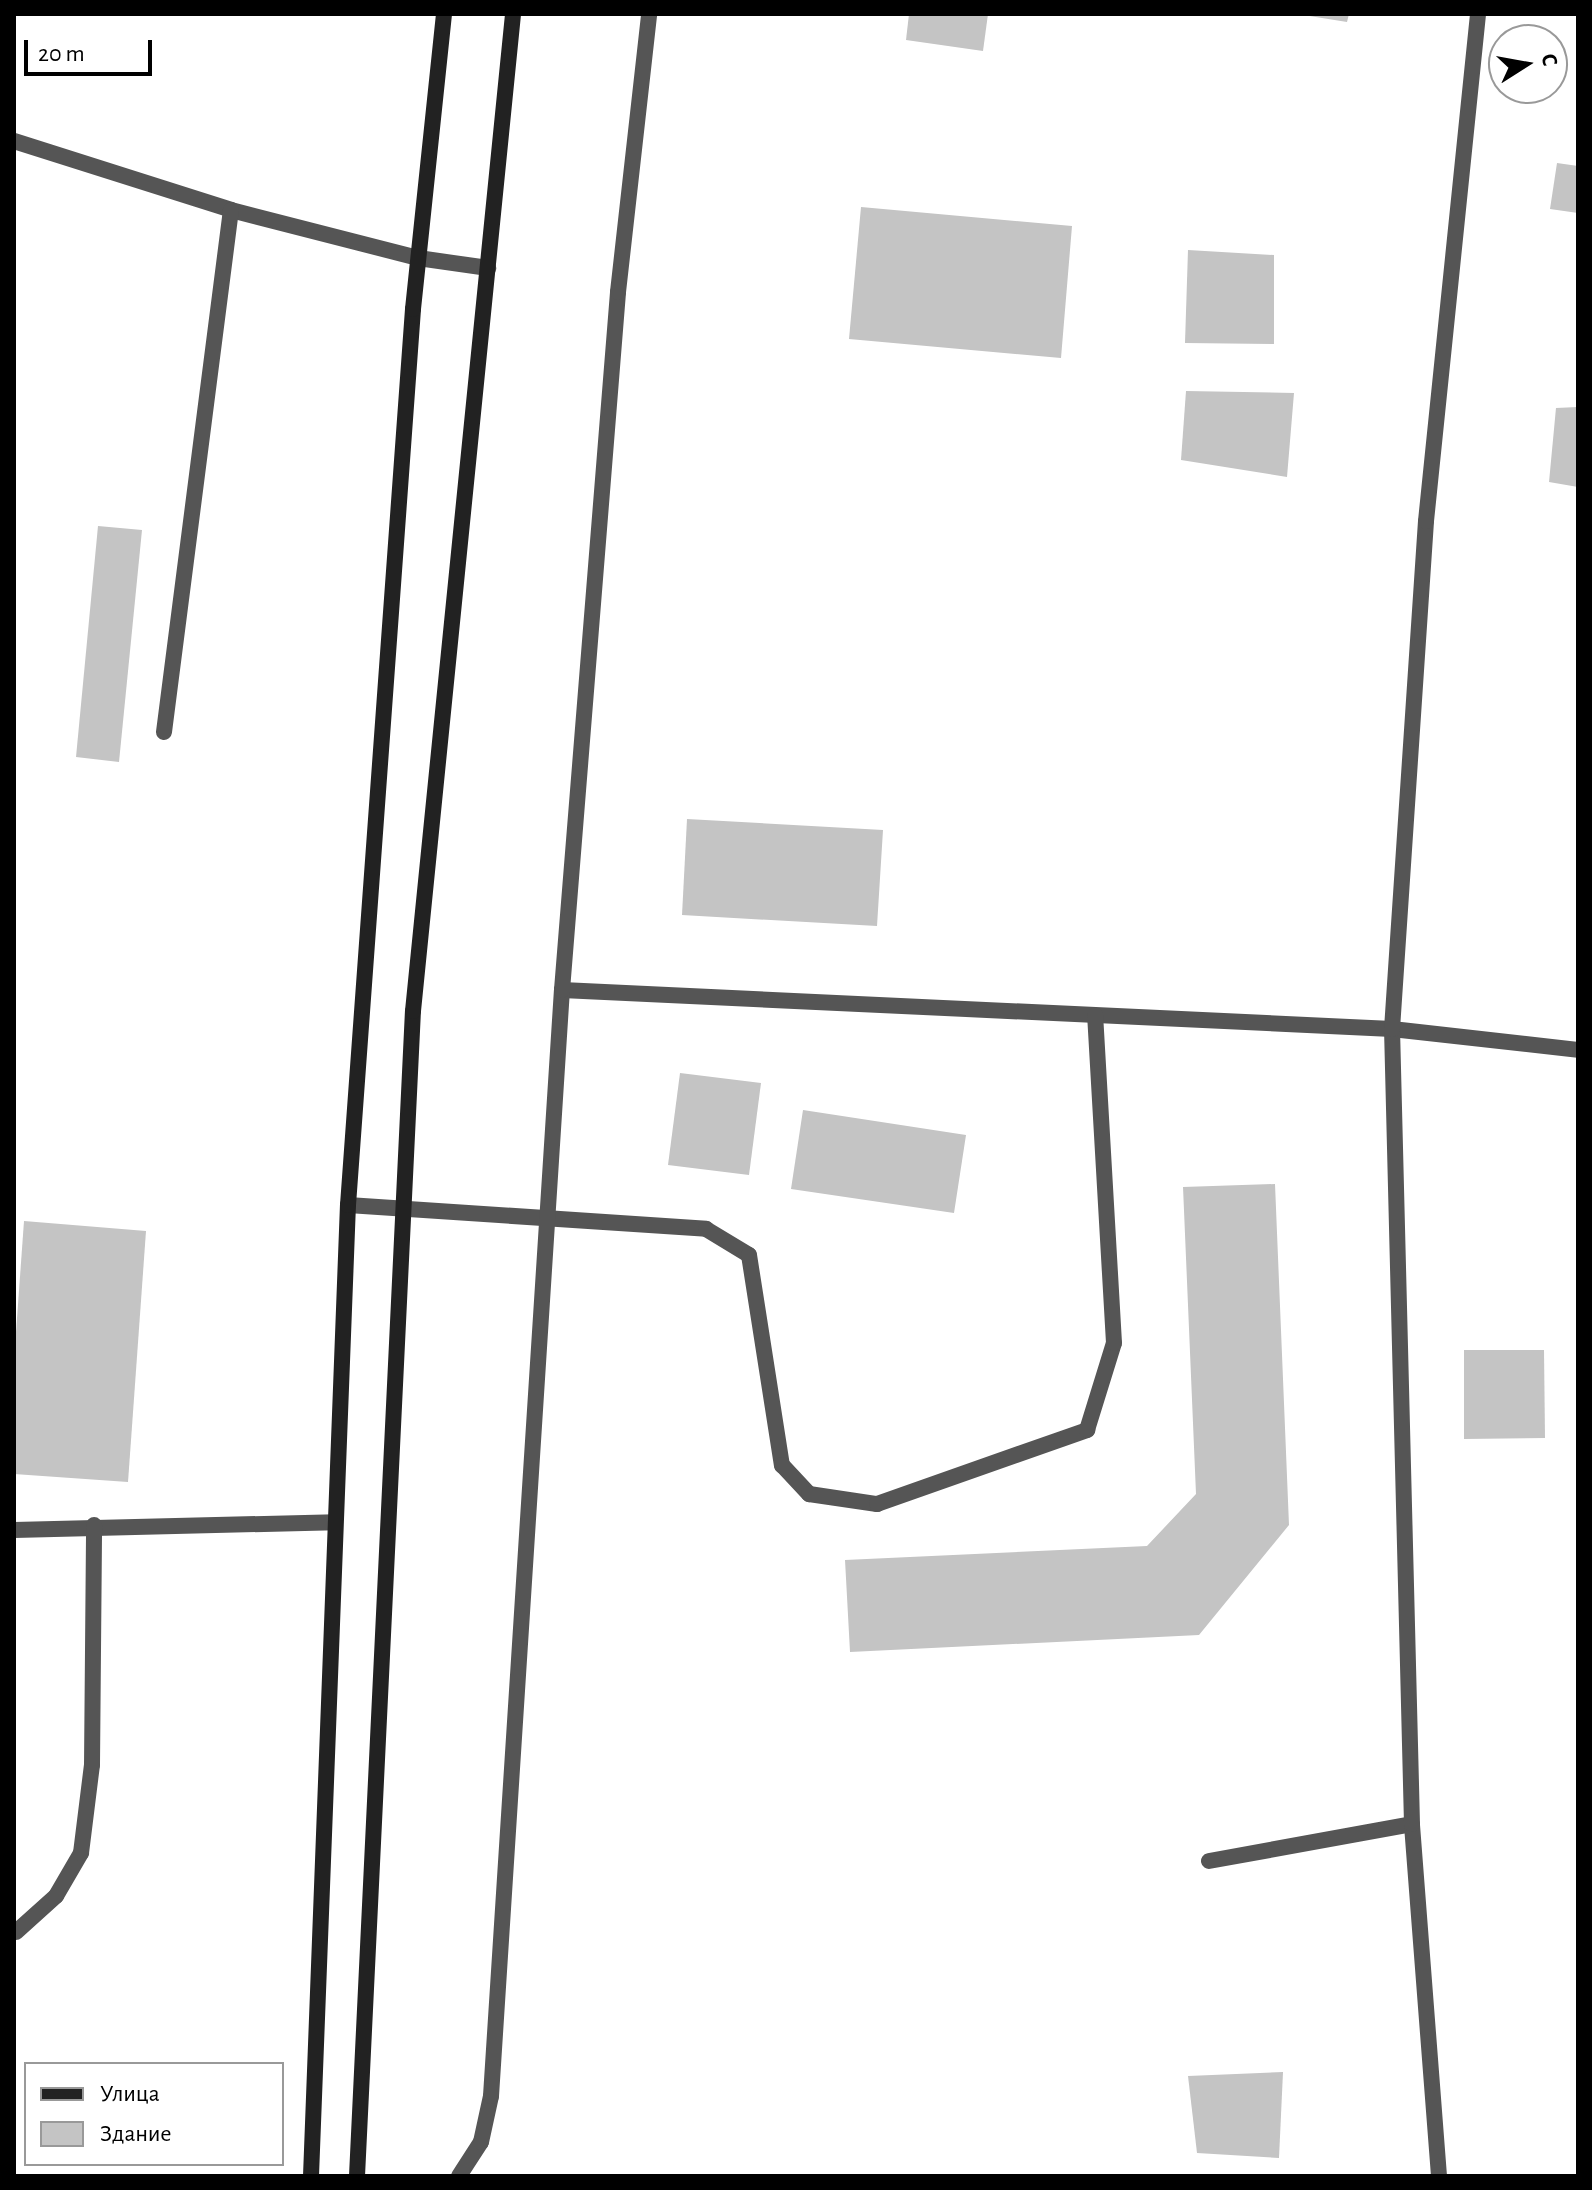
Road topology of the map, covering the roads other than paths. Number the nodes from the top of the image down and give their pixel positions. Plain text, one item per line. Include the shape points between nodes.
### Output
1 (444, 14) edge
2 (513, 14) edge
3 (649, 14) edge
4 (1478, 14) edge
5 (14, 141) edge
6 (231, 210) junction
7 (418, 258) junction
8 (488, 268) junction
9 (164, 732) dead end
10 (562, 990) junction
11 (1095, 1016) junction
12 (1392, 1029) junction
13 (1578, 1050) edge
14 (348, 1205) junction
15 (402, 1208) junction
16 (549, 1216) junction
17 (335, 1522) junction
18 (94, 1525) junction
19 (14, 1530) edge
20 (1412, 1824) junction
21 (1209, 1861) dead end
22 (16, 1932) edge
23 (311, 2176) edge
24 (357, 2176) edge
25 (459, 2176) edge
26 (1439, 2176) edge

1 - 7 main road
2 - 8 main road
3 - 10 street via 618,292
4 - 12 street via 1426,521
5 - 6 street
6 - 7 street
6 - 9 street
7 - 8 street
7 - 14 main road
8 - 15 main road via 413,1011
10 - 11 street
10 - 16 street
11 - 12 street
11 - 16 street via 1114,1343 1087,1430 877,1504 809,1494 782,1465 749,1255 706,1229
12 - 13 street
12 - 20 street
14 - 15 street
14 - 17 main road
15 - 16 street
15 - 24 main road
16 - 25 street via 491,2096 481,2142
17 - 18 street
17 - 23 main road
18 - 19 street
18 - 22 street via 92,1765 81,1853 56,1896
20 - 21 street
20 - 26 street

